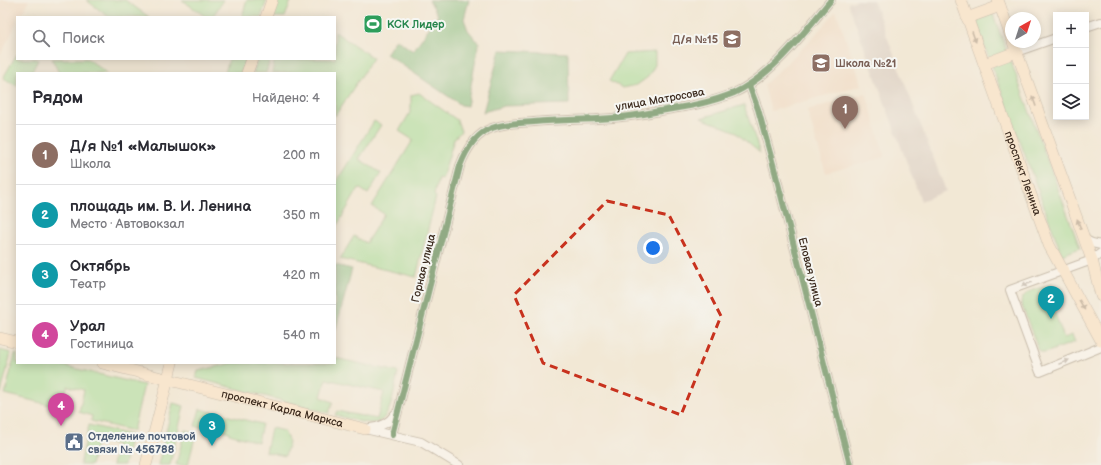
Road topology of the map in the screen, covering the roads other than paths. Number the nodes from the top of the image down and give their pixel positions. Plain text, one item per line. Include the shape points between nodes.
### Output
1 (272, 0) edge
2 (831, 0) edge
3 (961, 0) edge
4 (999, 3) edge
5 (266, 16) edge
6 (967, 18) junction
7 (1005, 20) edge
8 (1101, 22) edge
9 (1089, 26) edge
10 (1053, 39) edge
11 (1041, 41) edge
12 (1012, 48) edge
13 (1014, 48) edge
14 (252, 60) edge
15 (984, 64) junction
16 (247, 72) edge
17 (750, 85) junction
18 (501, 126) joint
19 (1084, 239) junction
20 (1101, 245) edge
21 (1101, 253) edge
22 (1092, 260) junction
23 (1063, 271) junction
24 (1101, 296) edge
25 (0, 338) edge
26 (1101, 340) edge
27 (16, 342) edge
28 (1101, 347) edge
29 (106, 364) edge
30 (172, 364) edge
31 (168, 379) junction
32 (398, 407) junction
33 (365, 429) junction
34 (392, 435) junction
35 (146, 465) edge
36 (459, 465) edge
37 (850, 465) edge

1 - 5 street
2 - 17 street, улица Матросова via 790,49
3 - 6 street, проспект Ленина
4 - 6 street
4 - 7 street
6 -> 15 street, проспект Ленина
8 - 9 street
10 - 11 street
12 - 15 street
19 -> 13 street
14 - 16 street
15 - 23 street, проспект Ленина via 1049,245
17 - 18 street, улица Матросова via 723,97 681,108 598,119
17 - 37 street, Еловая улица via 773,164
18 - 32 street, Горная улица via 491,128 473,142 460,166
19 - 20 street via 1092,244
19 - 22 street
21 - 22 street
22 - 23 street
22 - 24 street
23 -> 26 street, проспект Ленина
23 -> 28 street via 1010,290 1040,372
25 - 27 street
29 - 31 street, проспект Карла Маркса
30 - 31 street
31 - 33 street, проспект Карла Маркса
31 - 35 street
32 - 33 street via 389,421 383,425
32 - 34 street, Горная улица
33 - 34 street, проспект Карла Маркса
34 - 36 street, проспект Карла Маркса via 421,442

